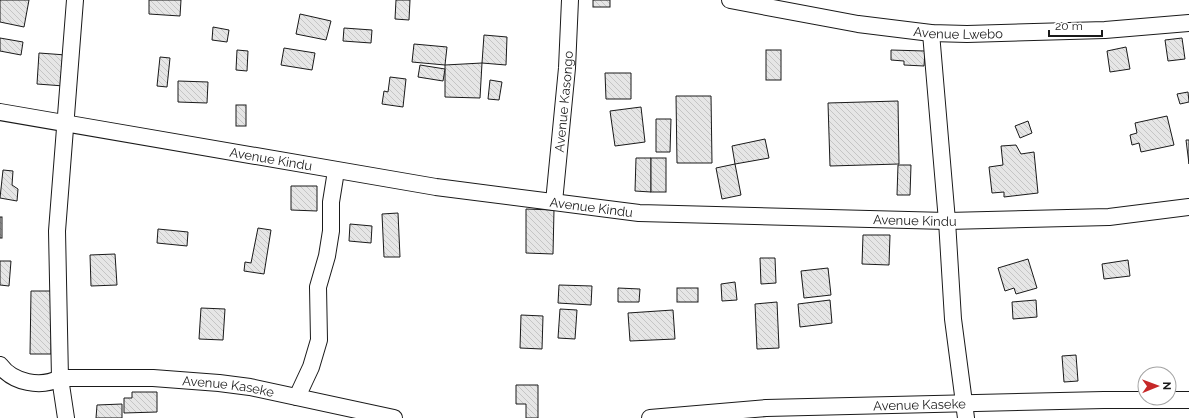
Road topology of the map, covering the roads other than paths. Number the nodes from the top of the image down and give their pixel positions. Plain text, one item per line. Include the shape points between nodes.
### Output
1 (75, 0) edge
2 (570, 0) edge
3 (730, 0) edge
4 (1189, 23) edge
5 (931, 33) junction
6 (0, 112) edge
7 (66, 124) junction
8 (336, 171) junction
9 (554, 202) junction
10 (1189, 207) edge
11 (947, 221) junction
12 (0, 365) edge
13 (60, 378) junction
14 (297, 397) junction
15 (1189, 400) edge
16 (965, 411) edge
17 (66, 418) edge
18 (394, 418) edge
19 (650, 418) edge

1 - 7 street
2 - 9 street, Avenue Kasongo via 567,68
3 - 5 street, Avenue Lwebo via 858,24
4 - 5 street, Avenue Lwebo via 1104,30
5 - 11 street
6 - 7 street, Avenue Kindu
7 - 8 street, Avenue Kindu
7 - 13 street via 60,169 57,231
8 - 9 street, Avenue Kindu
8 - 14 street via 331,202 331,231 318,286 320,340 311,368
9 - 11 street, Avenue Kindu via 639,213
10 - 11 street, Avenue Kindu via 1109,217
11 - 16 street via 954,319
12 - 13 street, Avenue Kaseke via 6,373 34,384 51,383
13 - 14 street, Avenue Kaseke via 197,380
13 - 17 street
14 - 18 street, Avenue Kaseke
15 - 16 street, Avenue Kaseke via 1104,400
16 - 19 street, Avenue Kaseke via 766,408

